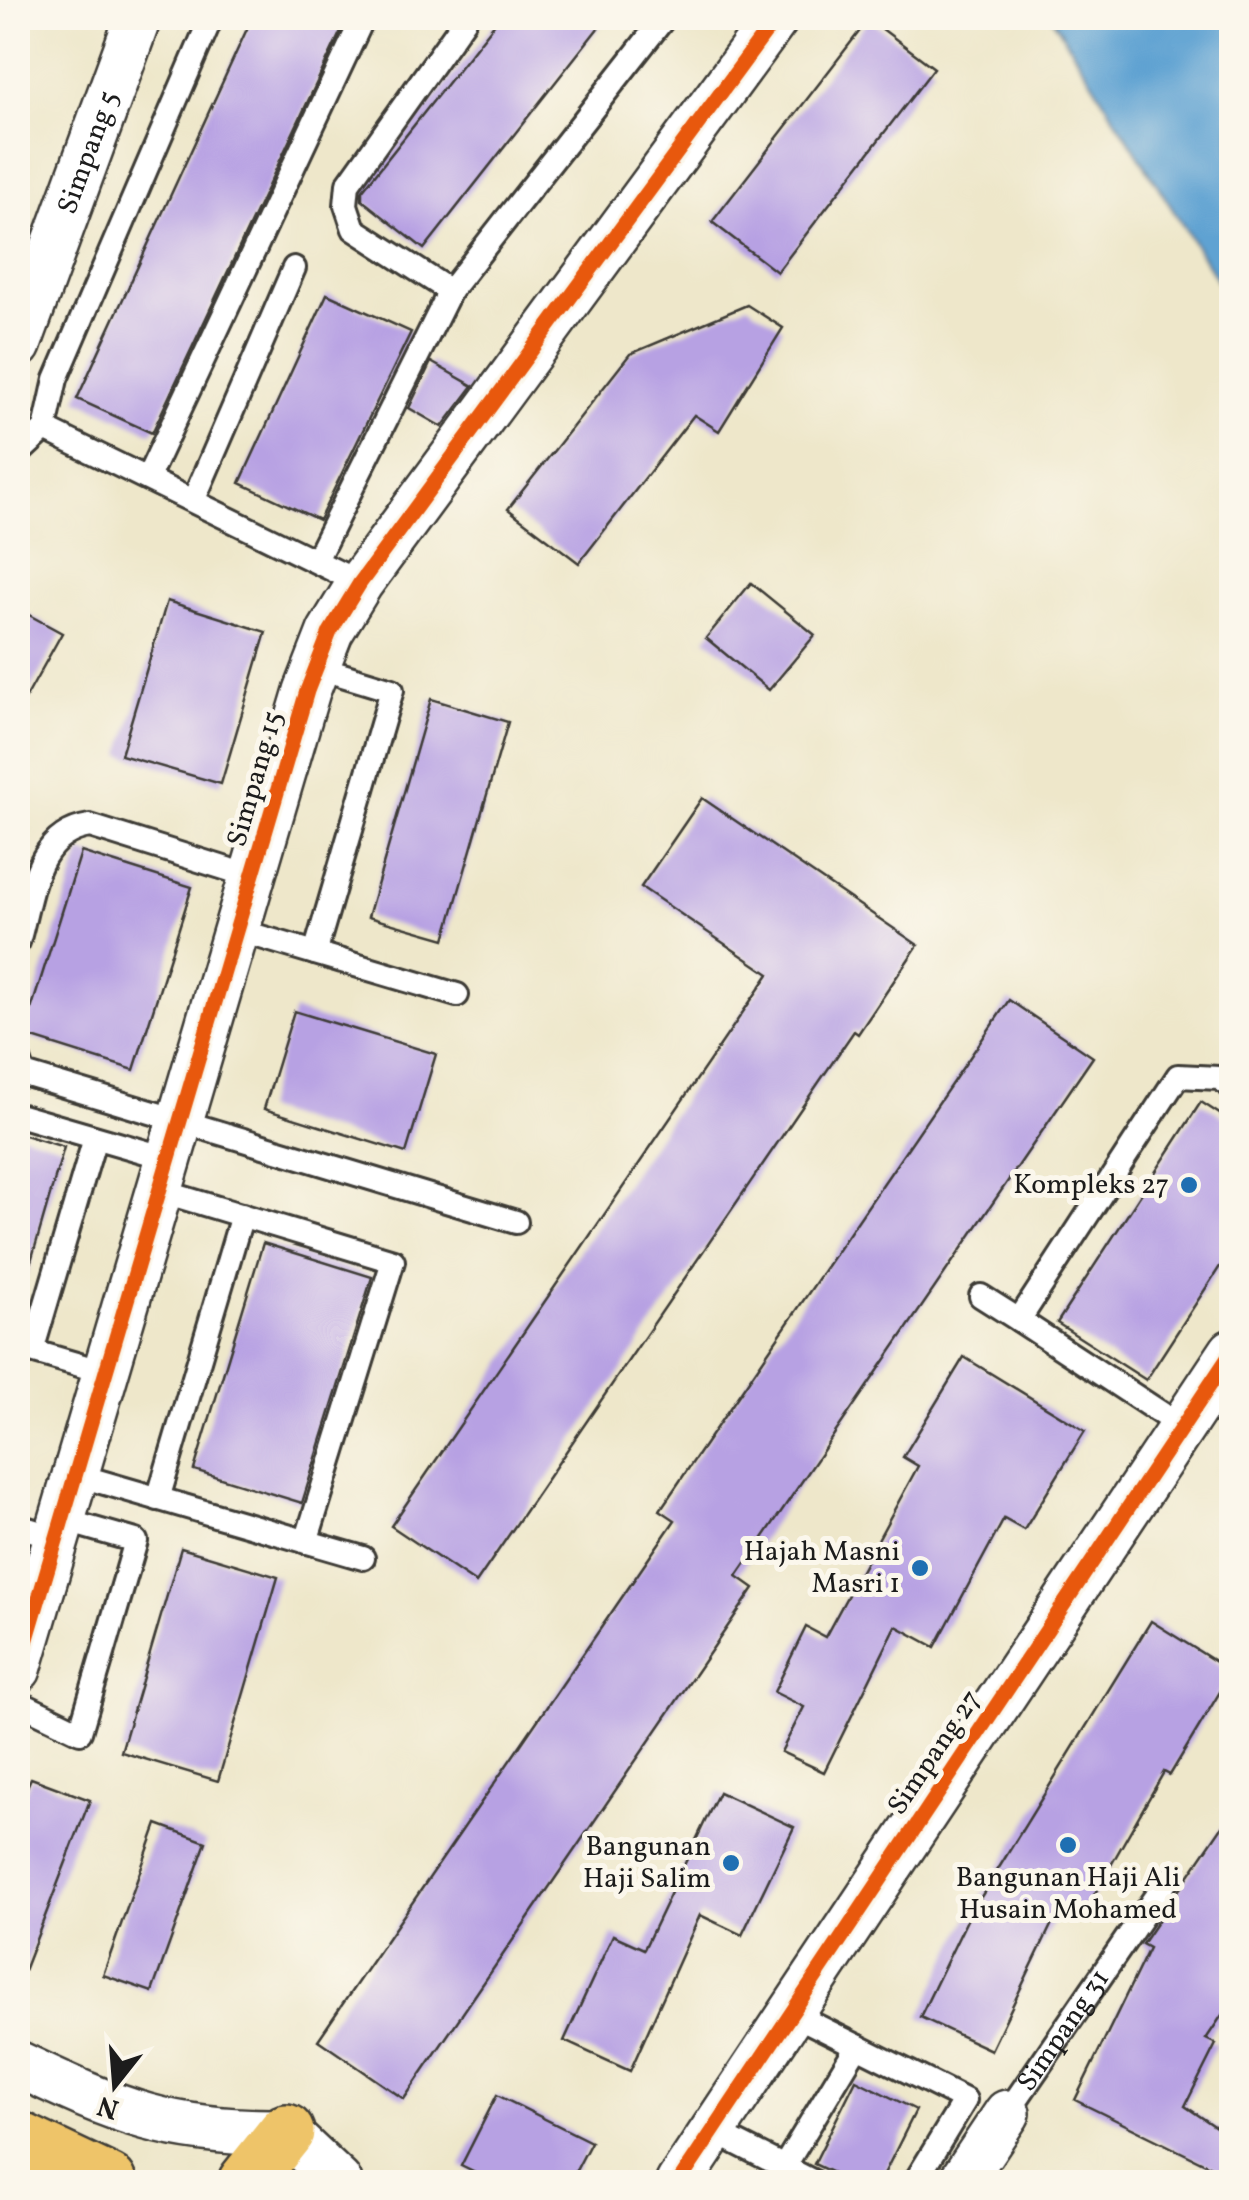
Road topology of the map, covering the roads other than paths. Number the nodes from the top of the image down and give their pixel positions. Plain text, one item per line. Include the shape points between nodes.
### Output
1 (138, 18) edge
2 (211, 18) edge
3 (363, 18) edge
4 (466, 18) edge
5 (664, 18) edge
6 (776, 18) edge
7 (294, 268) dead end
8 (450, 291) junction
9 (18, 345) edge
10 (45, 430) junction
11 (18, 454) edge
12 (148, 477) junction
13 (194, 499) junction
14 (316, 560) junction
15 (360, 583) junction
16 (316, 667) junction
17 (253, 876) junction
18 (237, 930) junction
19 (18, 942) edge
20 (315, 953) junction
21 (458, 995) dead end
22 (18, 1057) edge
23 (1232, 1087) edge
24 (18, 1115) edge
25 (94, 1138) junction
26 (171, 1158) junction
27 (242, 1215) junction
28 (516, 1222) dead end
29 (982, 1296) dead end
30 (1019, 1320) junction
31 (25, 1349) edge
32 (1232, 1352) edge
33 (107, 1373) junction
34 (1182, 1428) junction
35 (77, 1475) junction
36 (158, 1499) junction
37 (46, 1528) edge
38 (306, 1542) junction
39 (363, 1558) dead end
40 (18, 1669) edge
41 (18, 1702) edge
42 (1167, 1880) dead end
43 (790, 2013) junction
44 (858, 2046) junction
45 (18, 2064) edge
46 (1007, 2113) joint
47 (713, 2130) junction
48 (18, 2140) edge
49 (287, 2158) edge
50 (784, 2167) junction
51 (109, 2182) edge
52 (246, 2182) edge
53 (339, 2182) edge
54 (679, 2182) edge
55 (814, 2182) edge
56 (915, 2182) edge
57 (960, 2182) edge

1 - 9 street, Simpang 5
2 - 10 lane via 56,380
3 - 12 lane
4 - 8 lane via 348,184 346,206 354,229
5 - 8 lane
6 - 15 street, Simpang 15
7 - 13 lane
8 - 14 lane
10 - 11 lane
10 - 12 lane
12 - 13 lane
13 - 14 lane
14 - 15 lane
15 - 16 street, Simpang 15
16 - 17 street, Simpang 15
16 - 20 lane via 392,690
17 - 18 street, Simpang 15
17 - 19 lane via 90,826 70,829 52,841 42,862
18 - 20 lane
18 - 26 street, Simpang 15
20 - 21 lane
22 - 26 lane via 24,1074
23 - 30 lane via 1219,1078 1178,1076
24 - 25 lane
25 - 26 lane
25 - 31 lane
26 - 27 lane
26 - 28 lane
26 - 33 street, Simpang 15
27 - 36 lane
27 - 38 lane via 393,1261
29 - 30 lane
30 - 34 lane
31 - 33 lane
32 - 34 street, Simpang 27
33 - 35 street, Simpang 15
34 - 43 street, Simpang 27
35 - 36 lane
35 - 37 street, Simpang 15
36 - 38 lane
37 - 40 street, Simpang 15
37 - 41 lane via 136,1541 80,1732
38 - 39 lane
42 - 46 lane, Simpang 31
43 - 44 lane
43 - 47 street, Simpang 27
44 - 50 lane
44 - 56 lane via 965,2100
45 - 49 street via 108,2107
46 - 57 street, Simpang 31
47 - 50 lane
47 - 54 street, Simpang 27
48 - 51 main road
49 - 52 main road
49 - 53 street
50 - 55 lane

